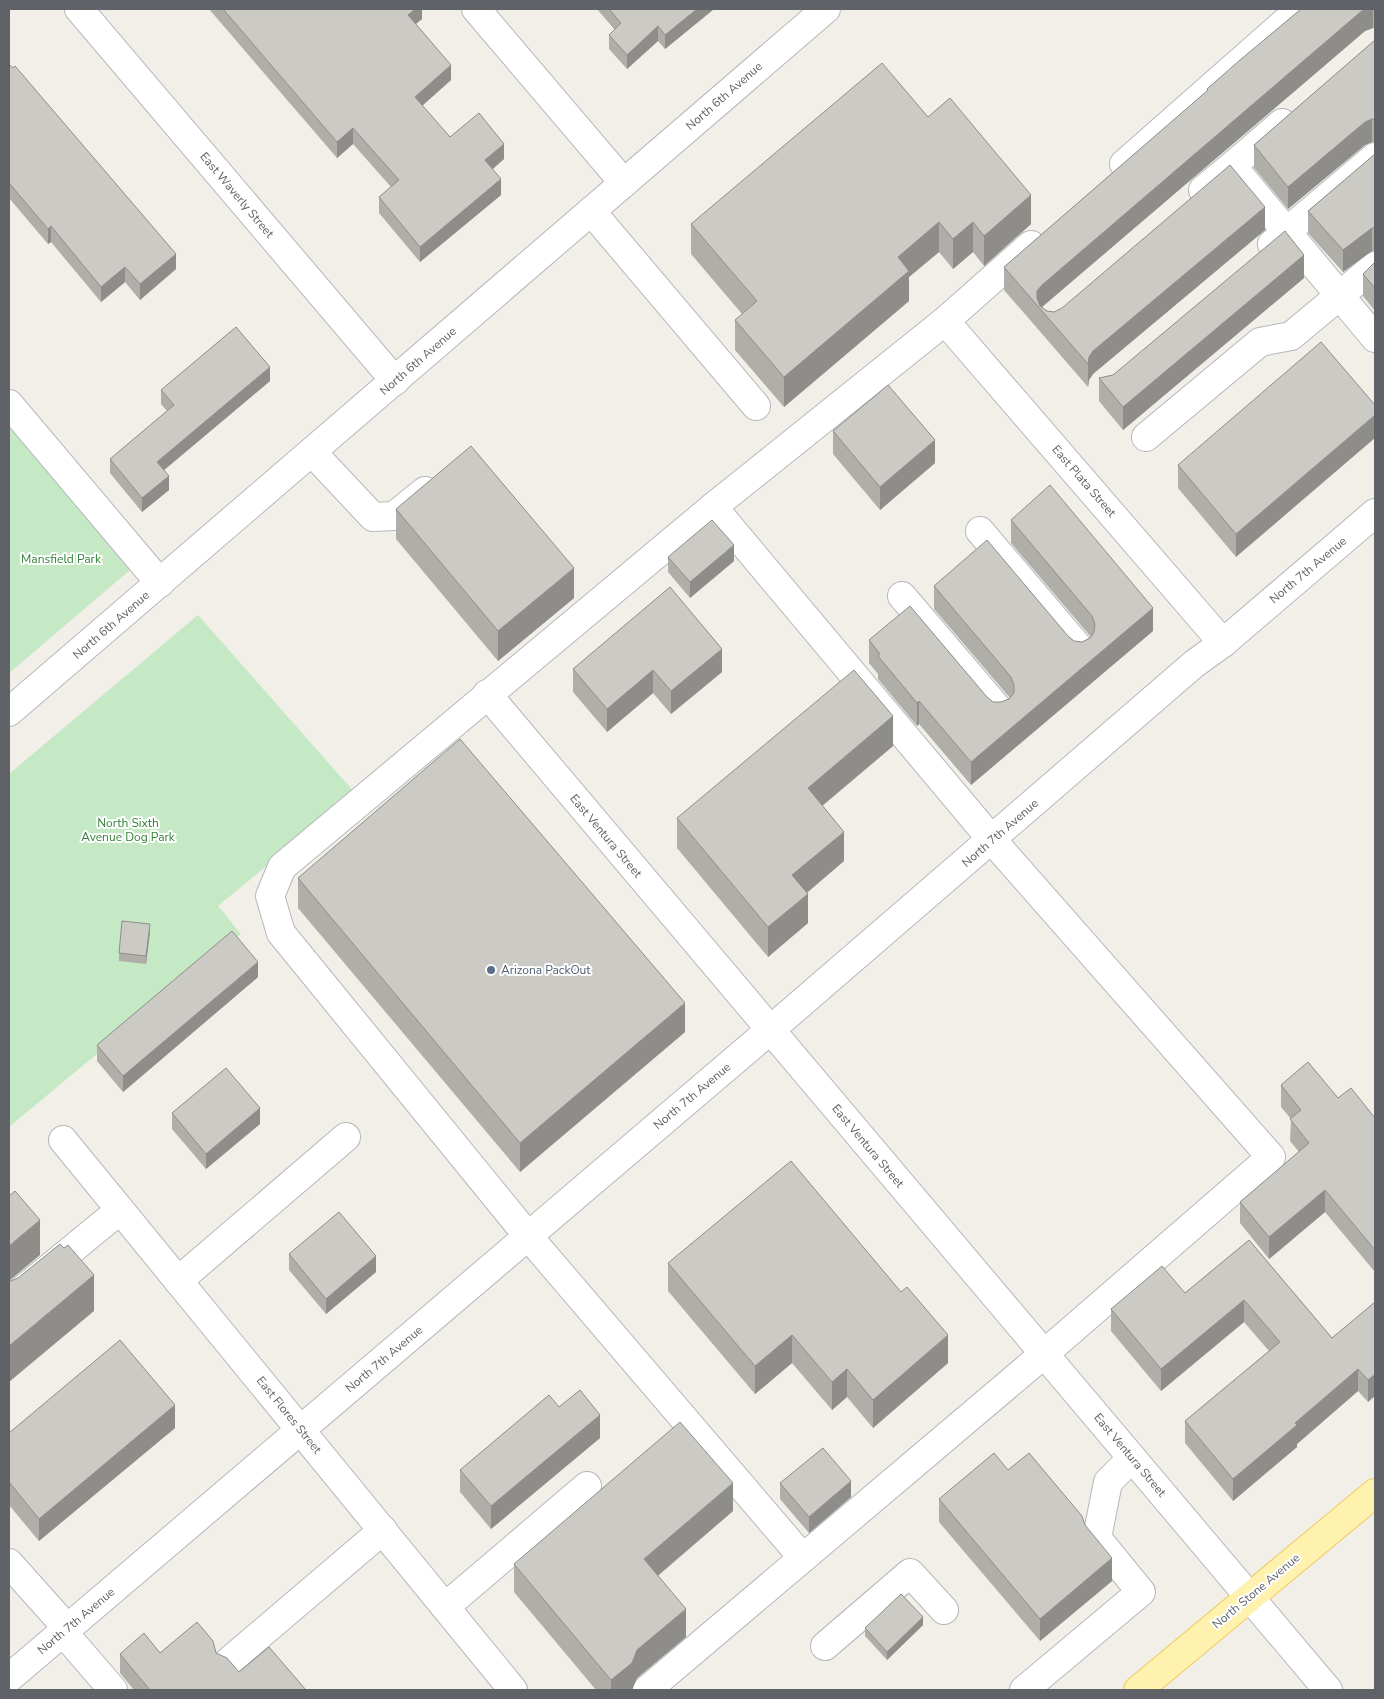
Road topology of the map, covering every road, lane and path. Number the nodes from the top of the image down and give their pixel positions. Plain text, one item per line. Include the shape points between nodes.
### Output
1 (79, 9) edge
2 (476, 9) edge
3 (1300, 9) edge
4 (815, 12) edge
5 (1300, 108) edge
6 (1375, 157) edge
7 (1232, 166) junction
8 (1108, 178) edge
9 (624, 183) junction
10 (1186, 204) edge
11 (591, 211) junction
12 (1049, 230) edge
13 (1286, 232) junction
14 (1256, 258) edge
15 (1375, 266) edge
16 (1340, 296) junction
17 (945, 320) junction
18 (1375, 338) edge
19 (395, 381) junction
20 (9, 404) edge
21 (756, 406) dead end
22 (1146, 437) dead end
23 (312, 452) junction
24 (435, 483) edge
25 (713, 507) junction
26 (1375, 513) edge
27 (980, 531) dead end
28 (160, 583) junction
29 (902, 596) dead end
30 (1223, 643) junction
31 (1080, 649) edge
32 (487, 694) junction
33 (999, 710) edge
34 (9, 712) edge
35 (992, 840) junction
36 (769, 1030) junction
37 (346, 1137) dead end
38 (63, 1140) dead end
39 (120, 1210) junction
40 (528, 1236) junction
41 (178, 1282) junction
42 (9, 1301) edge
43 (1044, 1354) junction
44 (301, 1430) junction
45 (1132, 1458) junction
46 (587, 1486) dead end
47 (1375, 1492) edge
48 (383, 1530) junction
49 (803, 1558) junction
50 (9, 1563) edge
51 (1249, 1597) junction
52 (445, 1607) junction
53 (944, 1610) dead end
54 (65, 1630) junction
55 (825, 1646) dead end
56 (228, 1662) edge
57 (9, 1678) edge
58 (114, 1690) edge
59 (514, 1690) edge
60 (647, 1690) edge
61 (1024, 1690) edge
62 (1138, 1690) edge
63 (1328, 1690) edge

1 - 19 street, East Waverly Street
2 - 9 street
3 - 8 street
4 - 9 street, North 6th Avenue
5 - 7 street
6 - 13 street
7 - 10 street
7 - 13 street
9 - 11 street, North 6th Avenue
11 - 19 street, North 6th Avenue
11 - 21 street
12 - 17 street
13 - 14 street
13 - 16 street
15 - 16 street
16 - 18 street
16 - 22 street via 1292,336 1260,342
17 - 25 street
17 - 30 street, East Plata Street
19 - 23 street, North 6th Avenue
20 - 28 street
23 - 24 street via 372,517 394,516
23 - 28 street, North 6th Avenue
25 - 32 street
25 - 35 street
26 - 30 street, North 7th Avenue
27 - 31 street
28 - 34 street, North 6th Avenue
29 - 33 street
30 - 35 street, North 7th Avenue via 1194,664
32 - 36 street, East Ventura Street
32 - 40 street via 282,867 270,896 281,933
35 - 36 street, North 7th Avenue
35 - 43 street via 1271,1157
36 - 40 street, North 7th Avenue
36 - 43 street, East Ventura Street
37 - 41 street
38 - 39 street, East Flores Street
39 - 41 street, East Flores Street
39 - 42 street
40 - 44 street, North 7th Avenue
40 - 49 street
41 - 44 street, East Flores Street
43 - 45 street, East Ventura Street
43 - 49 street
44 - 48 street, East Flores Street
44 - 54 street, North 7th Avenue
45 - 51 street, East Ventura Street
45 - 61 street via 1108,1482 1097,1538 1141,1592
46 - 52 street
47 - 51 main road, North Stone Avenue
48 - 52 street, East Flores Street
48 - 56 street
49 - 60 street
50 - 54 street
51 - 62 main road, North Stone Avenue
51 - 63 street, East Ventura Street
52 - 59 street, East Flores Street
53 - 55 street via 910,1573
54 - 57 street, North 7th Avenue
54 - 58 street

